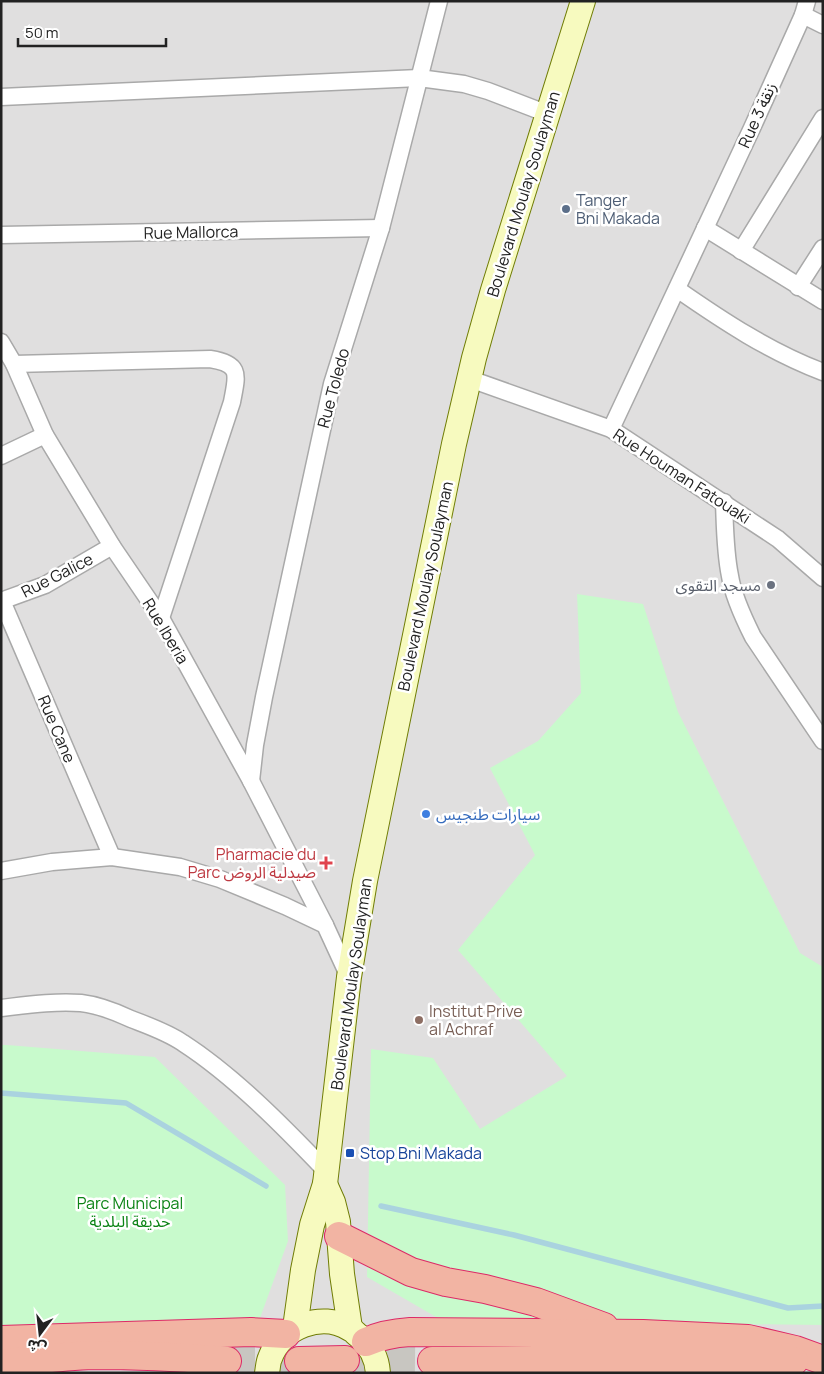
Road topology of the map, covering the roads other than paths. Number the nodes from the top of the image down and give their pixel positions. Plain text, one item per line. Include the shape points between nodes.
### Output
1 (439, 1) edge
2 (583, 1) edge
3 (805, 8) edge
4 (823, 25) edge
5 (419, 78) junction
6 (1, 97) edge
7 (548, 114) junction
8 (823, 118) edge
9 (381, 228) junction
10 (705, 228) junction
11 (1, 236) edge
12 (823, 248) edge
13 (741, 251) junction
14 (798, 287) junction
15 (677, 290) junction
16 (823, 301) edge
17 (1, 342) edge
18 (14, 364) junction
19 (823, 372) edge
20 (470, 379) junction
21 (611, 429) junction
22 (45, 435) junction
23 (1, 456) edge
24 (724, 502) junction
25 (112, 546) junction
26 (823, 578) edge
27 (2, 601) edge
28 (161, 618) junction
29 (823, 741) edge
30 (251, 781) junction
31 (112, 857) junction
32 (1, 871) edge
33 (325, 925) junction
34 (349, 977) junction
35 (1, 1008) edge
36 (326, 1178) junction
37 (339, 1236) junction
38 (291, 1331) junction
39 (624, 1334) junction
40 (358, 1335) junction
41 (1, 1340) edge
42 (227, 1360) tunnel mouth
43 (345, 1360) tunnel mouth
44 (823, 1360) edge
45 (299, 1361) tunnel mouth
46 (432, 1361) tunnel mouth
47 (1, 1364) edge
48 (267, 1373) edge
49 (378, 1373) edge

1 - 5 street, Rue Toledo
2 - 7 main road, Boulevard Moulay Soulayman
3 - 4 street
3 - 10 street, Rue 3 زنقة
5 - 6 street
5 - 7 street via 464,84
5 - 9 street, Rue Toledo
7 - 20 main road, Boulevard Moulay Soulayman via 493,290
8 - 13 street
9 - 11 street, Rue Mallorca
9 - 30 street, Rue Toledo via 332,384 264,697
10 - 13 street
10 - 15 street, Rue 3 زنقة
12 - 14 street
13 - 14 street
14 - 16 street
15 - 19 street via 770,348
15 - 21 street, Rue 3 زنقة
17 - 18 street, Rue Iberia
18 - 22 street, Rue Iberia
18 - 28 street via 210,359 222,361 234,369 236,382 232,402
20 - 21 street, Rue Houman Fatouaki
20 - 34 main road, Boulevard Moulay Soulayman via 370,855
21 - 24 street, Rue Houman Fatouaki
22 - 23 street
22 - 25 street, Rue Iberia
24 - 26 street, Rue Houman Fatouaki via 778,539
24 - 29 street via 729,574 748,627
25 - 27 street, Rue Galice via 45,585
25 - 28 street, Rue Iberia
27 - 31 street, Rue Cane
28 - 30 street, Rue Iberia
30 - 33 street, Rue Iberia
31 - 32 street via 52,862
31 - 33 street via 180,868 220,879
33 - 34 street, Rue Iberia
34 - 36 main road, Boulevard Moulay Soulayman
35 - 36 street via 82,1003 115,1012 181,1042 204,1057 270,1115
36 - 37 main road, Boulevard Moulay Soulayman
36 - 38 main road, Boulevard Moulay Soulayman via 312,1225
37 - 39 highway via 411,1272 536,1302
37 - 40 main road, Boulevard Moulay Soulayman via 342,1274
38 - 40 main road via 322,1321 337,1323
38 - 41 highway
38 - 48 main road via 276,1345
39 - 40 highway via 410,1332
39 - 44 highway via 748,1339
40 - 49 main road, Boulevard Moulay Soulayman via 374,1355
42 - 47 highway via 92,1355
43 - 45 highway
44 - 46 highway

